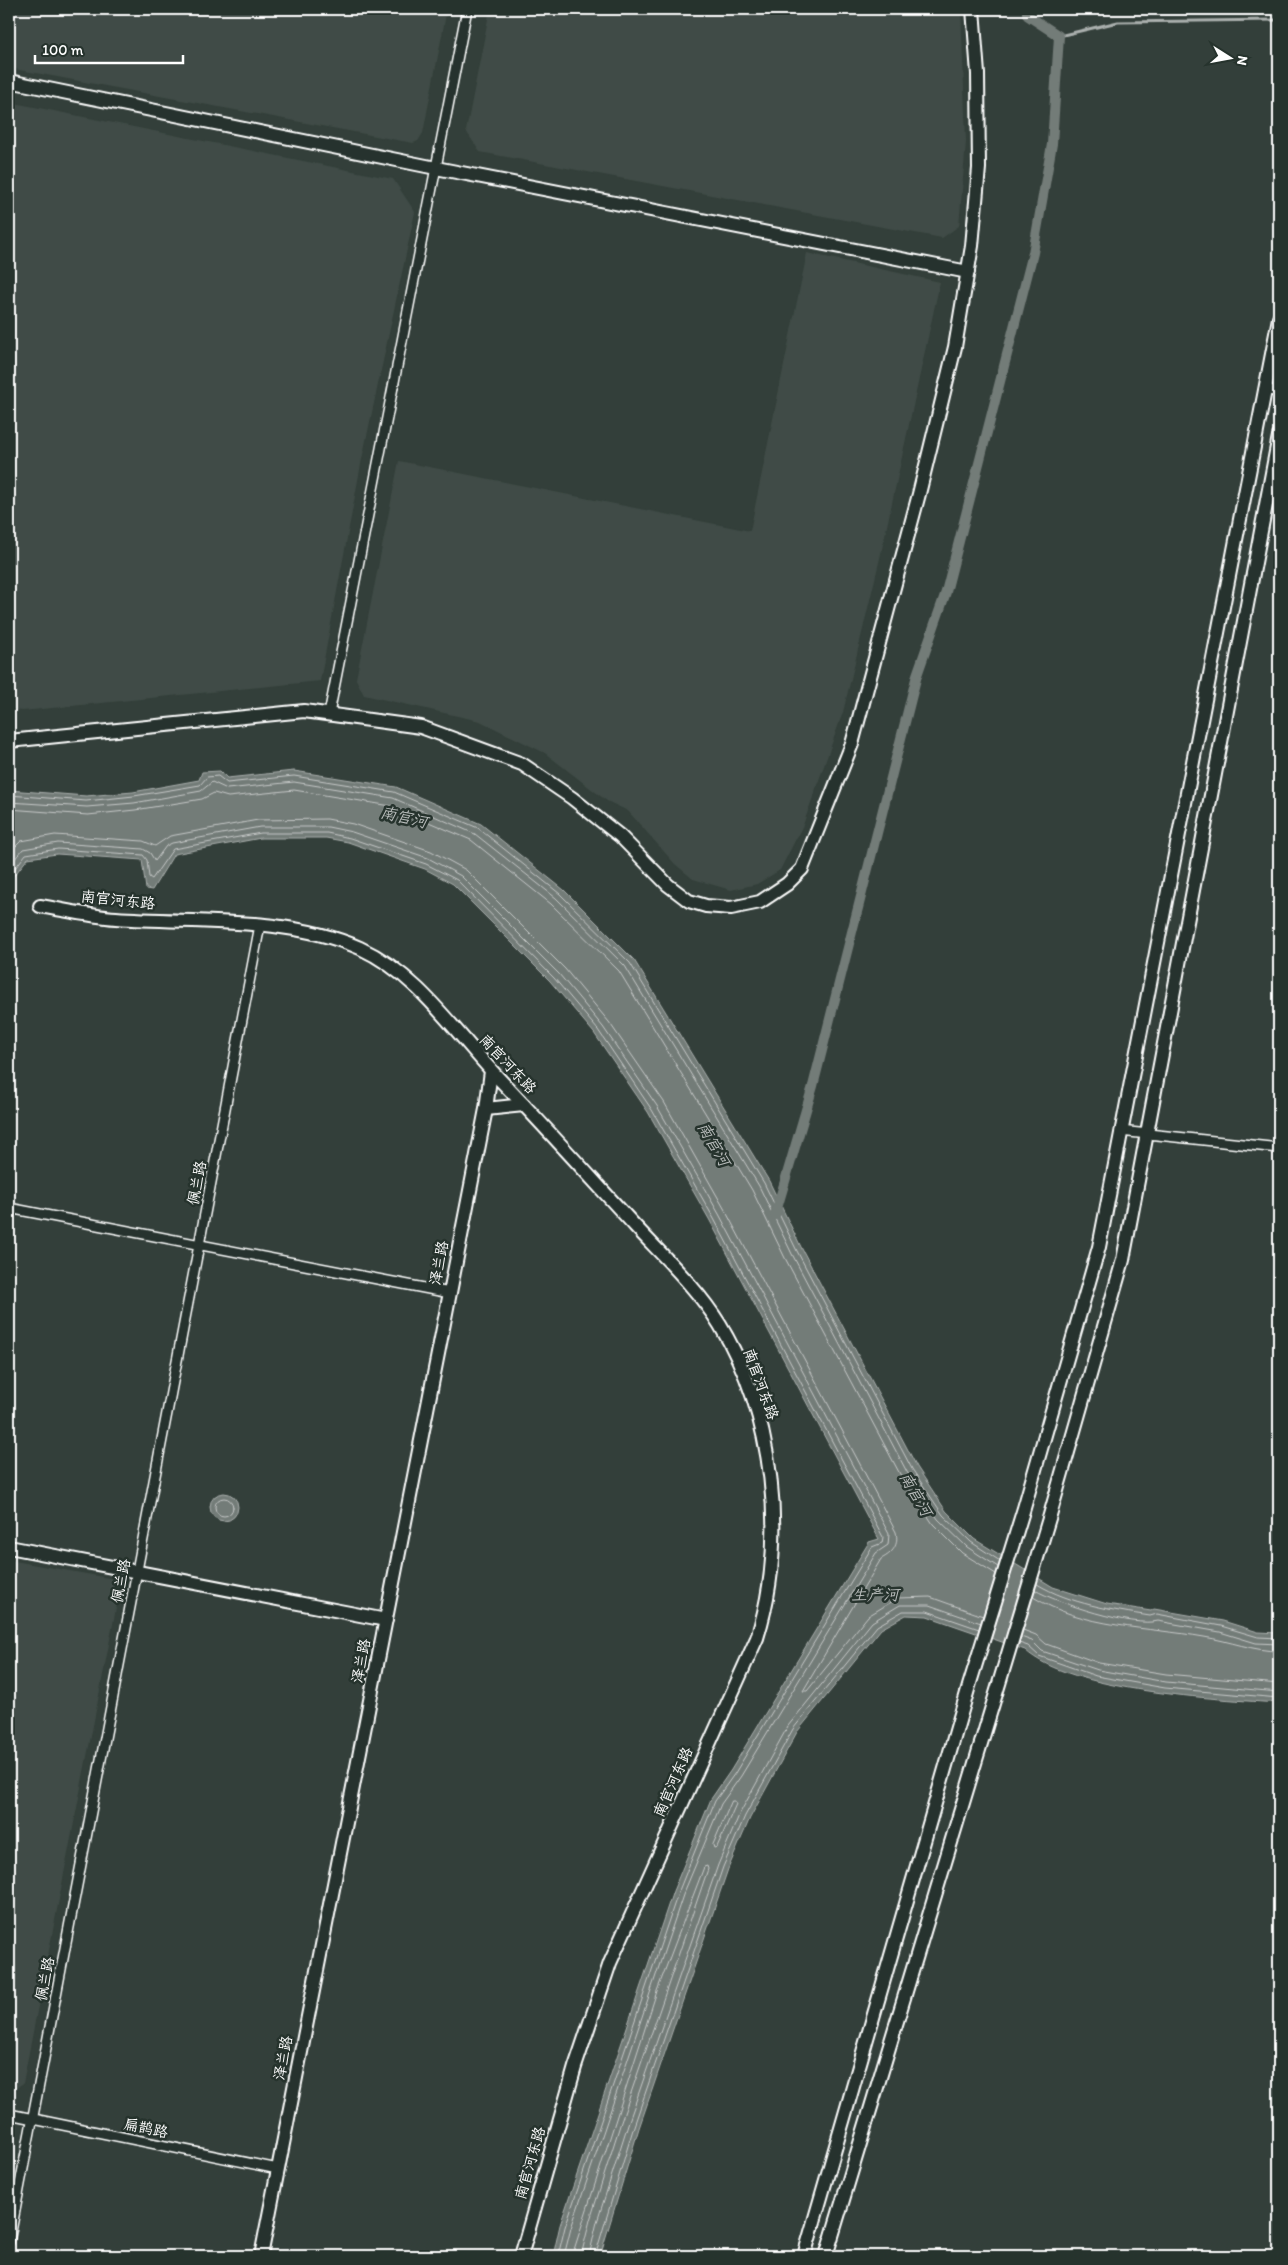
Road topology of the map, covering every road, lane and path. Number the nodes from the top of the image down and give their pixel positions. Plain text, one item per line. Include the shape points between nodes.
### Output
1 (467, 9) edge
2 (973, 9) edge
3 (9, 81) edge
4 (436, 168) junction
5 (968, 272) junction
6 (1279, 318) edge
7 (1264, 390) junction
8 (1279, 392) edge
9 (1279, 436) edge
10 (329, 714) junction
11 (9, 741) edge
12 (40, 906) dead end
13 (260, 925) junction
14 (491, 1071) junction
15 (524, 1105) junction
16 (486, 1109) junction
17 (1120, 1131) junction
18 (1148, 1134) junction
19 (1279, 1148) edge
20 (9, 1208) edge
21 (199, 1245) junction
22 (450, 1293) junction
23 (9, 1547) edge
24 (137, 1572) junction
25 (386, 1620) junction
26 (9, 2114) edge
27 (33, 2118) junction
28 (278, 2169) junction
29 (9, 2242) edge
30 (261, 2256) edge
31 (521, 2256) edge
32 (804, 2256) edge
33 (826, 2256) edge

1 - 4 street
2 - 5 street via 978,74 979,168
3 - 4 street
4 - 5 street
4 - 10 street
5 - 10 street via 955,347 919,494 852,744 802,869 787,884 760,902 731,908 689,901 620,836 522,764 421,727
6 - 7 street
7 - 8 street
7 - 17 street
9 - 18 street
10 - 11 street via 304,711
12 - 13 street, 南官河东路 via 112,918
13 - 14 street, 南官河东路 via 288,927 323,936 359,948 390,965 418,988
13 - 21 street, 佩兰路
14 - 15 street, 南官河东路
14 - 16 street, 泽兰路
15 - 16 street
15 - 31 street, 南官河东路 via 686,1281 720,1325 752,1399 770,1470 774,1541 771,1579 757,1638 610,1963 575,2067
16 - 22 street, 泽兰路
17 - 18 street
17 - 32 street via 1099,1247
18 - 19 street
18 - 33 street via 1123,1260 1050,1514
20 - 21 street
21 - 22 street
21 - 24 street, 佩兰路
22 - 25 street, 泽兰路
23 - 24 street
24 - 25 street
24 - 27 street, 佩兰路
25 - 28 street, 泽兰路
26 - 27 street, 扁鹊路
27 - 28 street, 扁鹊路
27 - 29 street, 佩兰路
28 - 30 street, 泽兰路

